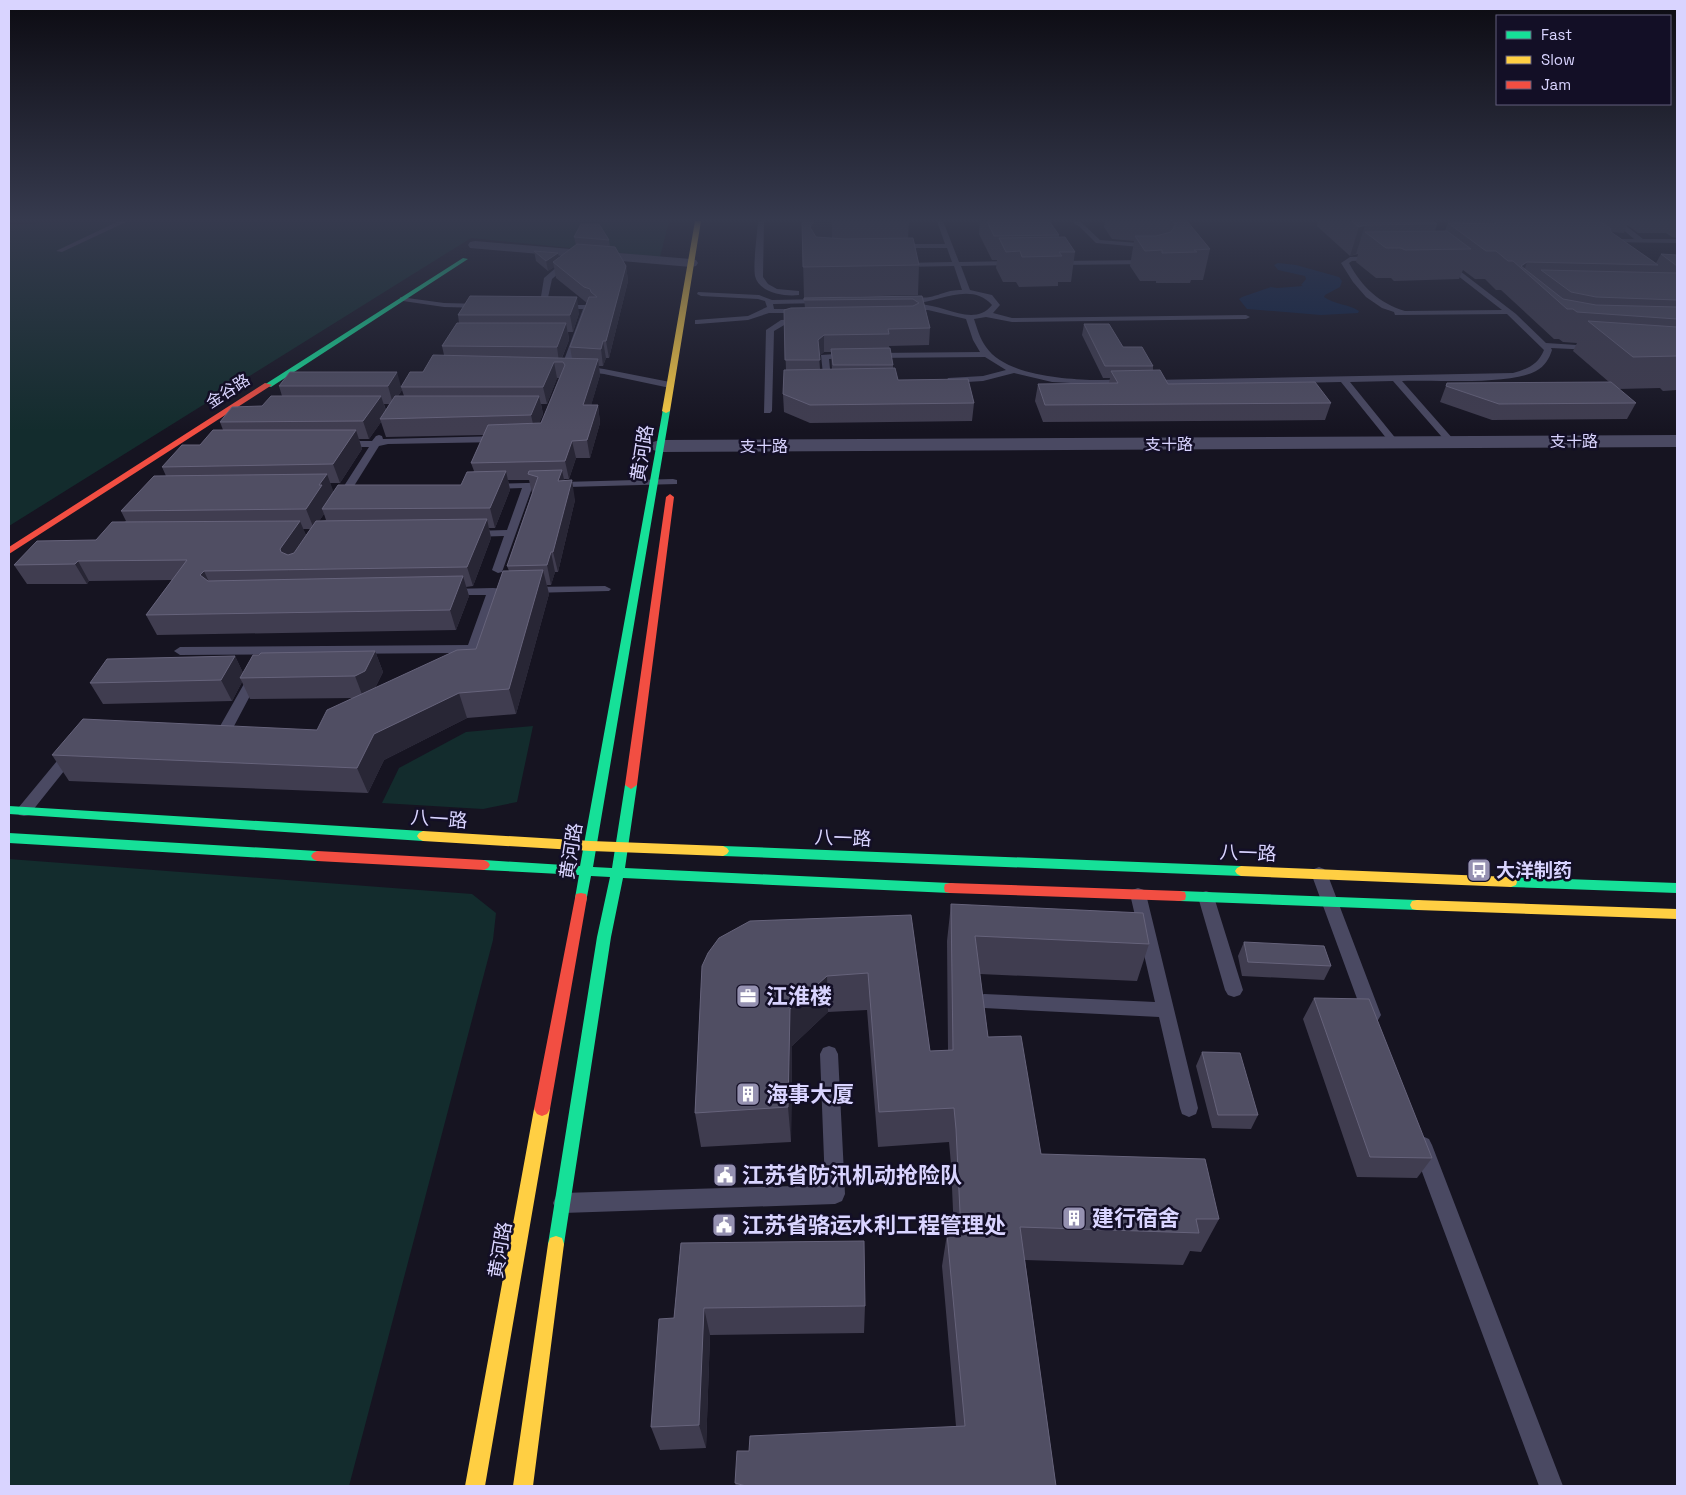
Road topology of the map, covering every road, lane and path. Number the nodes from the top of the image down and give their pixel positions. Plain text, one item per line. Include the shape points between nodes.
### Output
1 (702, 290) edge
2 (417, 291) edge
3 (545, 291) edge
4 (686, 291) edge
5 (708, 291) edge
6 (764, 291) edge
7 (779, 291) edge
8 (1366, 291) edge
9 (1481, 291) edge
10 (1494, 291) edge
11 (968, 292) joint
12 (823, 293) edge
13 (759, 297) junction
14 (404, 299) junction
15 (896, 300) edge
16 (828, 301) edge
17 (769, 302) junction
18 (493, 306) edge
19 (532, 307) edge
20 (542, 307) junction
21 (894, 309) edge
22 (807, 310) edge
23 (1507, 312) junction
24 (764, 313) junction
25 (984, 314) junction
26 (969, 316) junction
27 (1246, 317) dead end
28 (1530, 319) dead end
29 (810, 321) edge
30 (778, 324) junction
31 (698, 327) joint
32 (1543, 344) junction
33 (1599, 349) edge
34 (988, 354) junction
35 (555, 368) edge
36 (565, 368) junction
37 (1014, 369) junction
38 (1395, 378) junction
39 (1343, 379) junction
40 (941, 380) edge
41 (817, 382) edge
42 (827, 382) junction
43 (846, 382) edge
44 (670, 385) junction
45 (767, 411) dead end
46 (384, 430) edge
47 (511, 438) edge
48 (1677, 441) edge
49 (1394, 442) junction
50 (1451, 442) junction
51 (328, 444) edge
52 (376, 444) junction
53 (674, 446) junction
54 (674, 477) joint
55 (654, 482) junction
56 (528, 485) junction
57 (480, 486) edge
58 (332, 512) edge
59 (512, 533) junction
60 (463, 534) edge
61 (9, 551) edge
62 (498, 570) dead end
63 (605, 589) dead end
64 (492, 591) junction
65 (433, 592) edge
66 (473, 649) junction
67 (269, 650) junction
68 (180, 651) dead end
69 (448, 662) edge
70 (245, 729) edge
71 (77, 746) edge
72 (9, 810) edge
73 (24, 811) junction
74 (9, 838) edge
75 (591, 846) junction
76 (623, 847) junction
77 (587, 871) junction
78 (616, 873) junction
79 (1319, 873) junction
80 (1677, 888) edge
81 (1138, 894) junction
82 (1206, 897) junction
83 (1330, 902) junction
84 (1677, 914) edge
85 (1234, 990) dead end
86 (984, 1001) edge
87 (1166, 1010) junction
88 (1379, 1034) edge
89 (829, 1054) dead end
90 (1189, 1108) dead end
91 (1414, 1126) edge
92 (561, 1203) junction
93 (525, 1205) junction
94 (475, 1486) edge
95 (522, 1486) edge
96 (1551, 1486) edge

1 - 31 main road
2 - 14 main road, 金谷路
3 - 20 lane
4 - 44 main road, 黄河路
5 - 13 lane
6 - 13 lane
7 - 12 lane
8 - 23 lane via 1375,302 1401,313
9 - 23 lane
10 - 28 lane
11 - 15 lane via 950,292 932,299
11 - 25 lane via 984,295 995,303 993,310
13 - 17 lane
14 - 18 lane via 444,305
14 - 61 main road, 金谷路
16 - 17 lane
17 - 24 lane via 771,308
19 - 20 lane
20 - 36 lane via 588,307 573,336
21 - 26 lane via 933,308 947,314
22 - 24 lane
23 - 32 lane
24 - 30 lane
24 - 31 lane
25 - 26 lane
25 - 27 lane via 1012,320
26 - 34 lane
29 - 30 lane
30 - 45 lane via 770,330 773,383
32 - 33 lane
32 - 38 lane via 1548,350 1546,360 1532,371 1514,376
34 - 37 lane
34 - 42 lane via 824,357
35 - 36 lane
36 - 44 lane via 600,370
37 - 39 lane via 1034,376 1090,383
37 - 40 lane via 990,378
38 - 39 lane
38 - 50 lane
39 - 49 lane
41 - 42 lane
42 - 43 lane
44 - 53 main road, 黄河路
46 - 52 lane
47 - 52 lane
48 - 50 street, 支十路
49 - 50 street, 支十路
49 - 53 street, 支十路
51 - 52 lane
52 - 58 lane
53 - 55 main road, 黄河路
54 - 55 lane
54 - 76 main road, 黄河路
55 - 56 lane
55 - 75 main road, 黄河路
56 - 57 lane
56 - 59 lane
59 - 60 lane
59 - 62 lane
63 - 64 lane
64 - 65 lane
64 - 66 lane
66 - 67 lane
66 - 69 lane
67 - 68 lane
67 - 70 lane via 221,728
71 - 73 lane
72 - 73 main road, 八一路
73 - 75 main road, 八一路
74 - 77 main road
75 - 76 main road, 八一路
75 - 77 main road, 黄河路
76 - 78 main road, 黄河路
76 - 79 main road, 八一路
77 - 78 main road
77 - 93 main road, 黄河路
78 - 81 main road
78 - 92 main road, 黄河路
79 - 80 main road, 八一路
79 - 83 lane
81 - 82 main road
81 - 87 lane
82 - 83 main road
82 - 85 lane
83 - 84 main road
83 - 88 lane
86 - 87 lane
87 - 90 lane
89 - 92 lane via 834,1194
91 - 96 lane
92 - 93 lane
92 - 95 main road, 黄河路
93 - 94 main road, 黄河路

